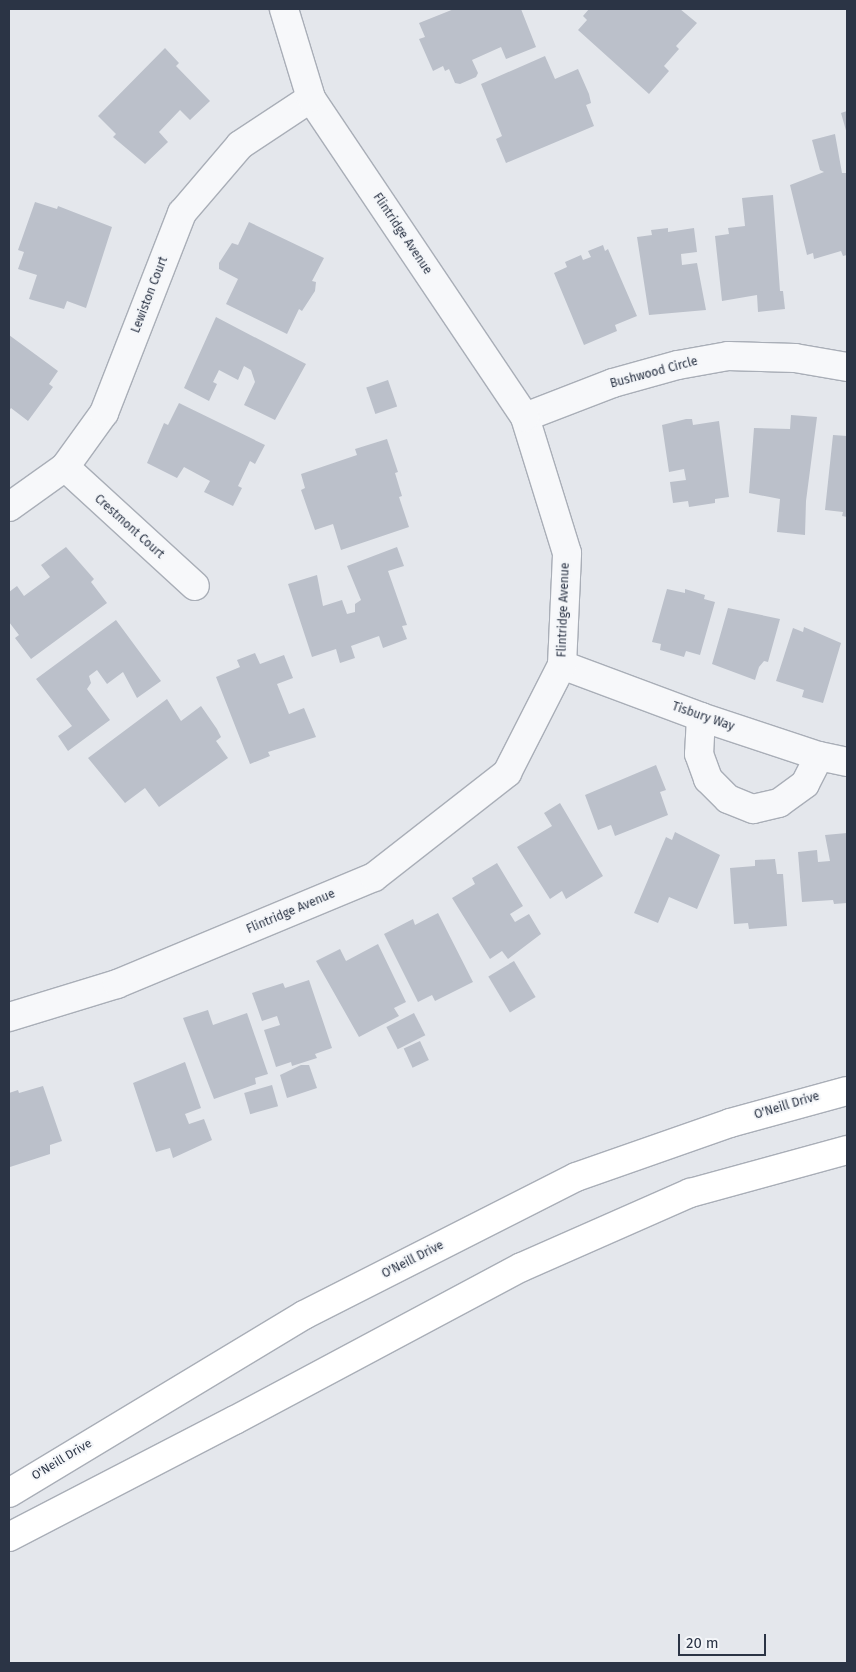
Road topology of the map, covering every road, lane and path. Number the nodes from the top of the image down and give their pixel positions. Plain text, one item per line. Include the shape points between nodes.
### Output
1 (284, 9) edge
2 (311, 98) junction
3 (847, 367) edge
4 (525, 417) junction
5 (64, 467) junction
6 (9, 507) edge
7 (195, 586) dead end
8 (562, 665) junction
9 (701, 717) junction
10 (819, 756) junction
11 (847, 762) edge
12 (9, 1017) edge
13 (847, 1091) edge
14 (847, 1150) edge
15 (9, 1493) edge
16 (9, 1537) edge

1 - 2 street, Flintridge Avenue
2 - 4 street, Flintridge Avenue
2 - 5 street, Lewiston Court via 240,145 182,213 104,414
3 - 4 street, Bushwood Circle via 795,358 728,356 678,365 613,383
4 - 8 street, Flintridge Avenue via 567,553
5 - 6 street, Lewiston Court
5 - 7 street, Crestmont Court
8 - 9 street, Tisbury Way
8 - 12 street, Flintridge Avenue via 507,773 374,877 117,984
9 - 10 street, Tisbury Way
9 - 10 street via 699,754 708,779 728,800 753,809 779,803 805,784
10 - 11 street, Tisbury Way
13 - 15 main road, O'Neill Drive via 730,1123 576,1178 304,1315
14 - 16 main road via 690,1192 522,1267

